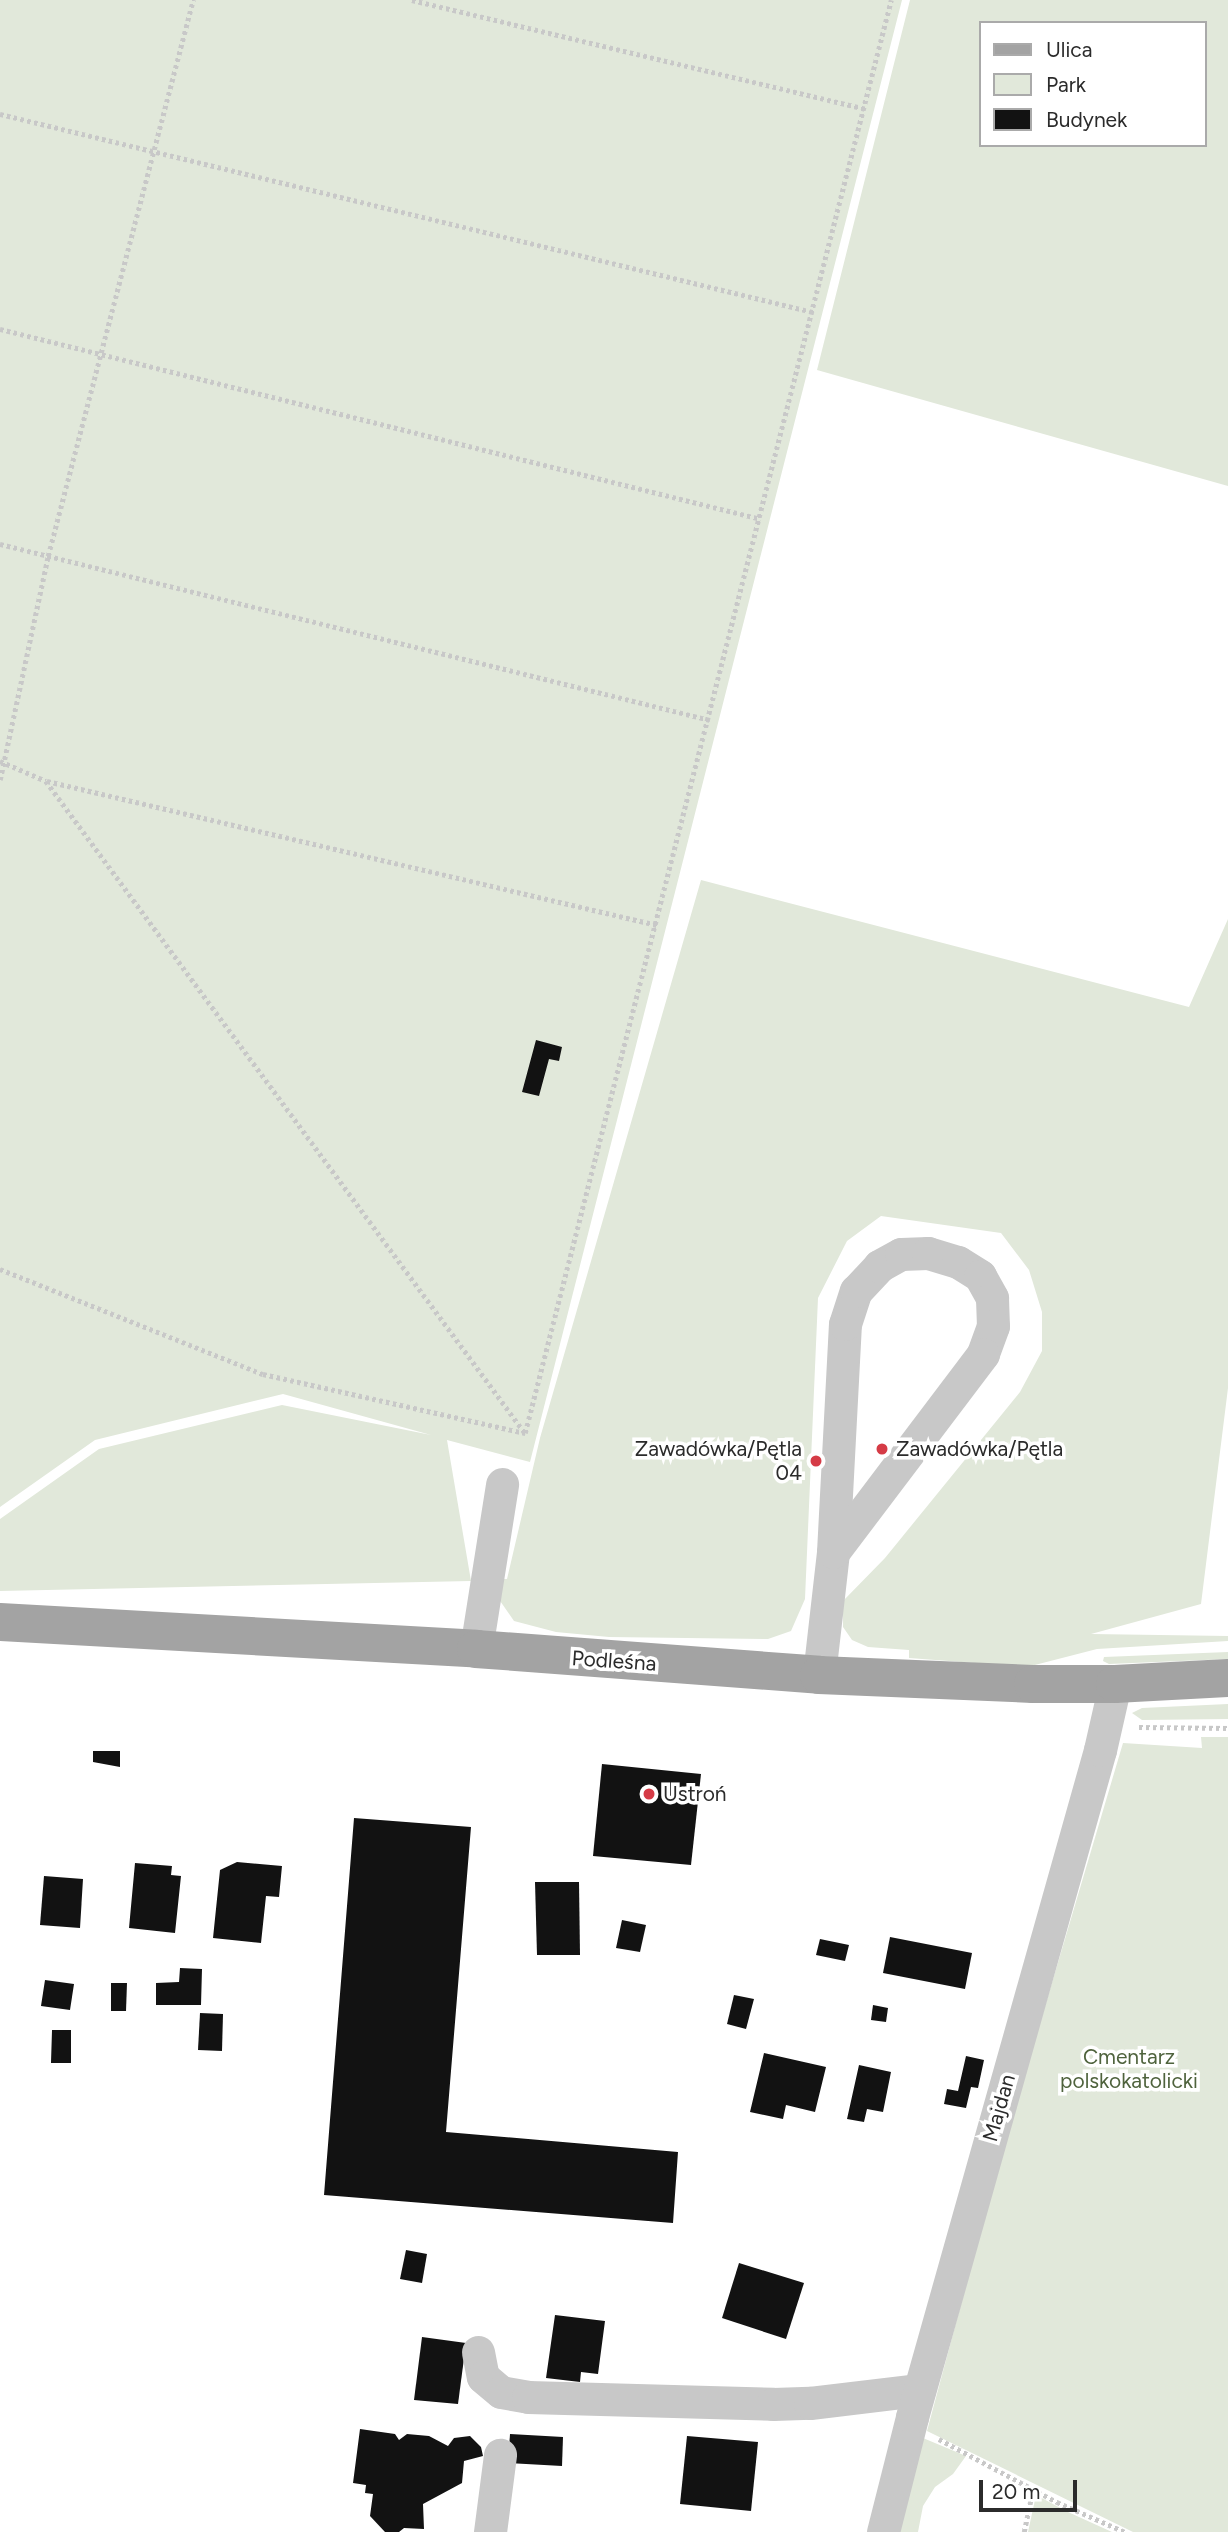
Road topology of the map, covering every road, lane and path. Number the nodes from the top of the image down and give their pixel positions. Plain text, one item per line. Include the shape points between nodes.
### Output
1 (193, 0) edge
2 (412, 0) edge
3 (891, 0) edge
4 (864, 109) junction
5 (0, 114) edge
6 (154, 152) junction
7 (813, 312) junction
8 (0, 329) edge
9 (101, 353) junction
10 (761, 519) junction
11 (0, 544) edge
12 (48, 556) junction
13 (710, 720) junction
14 (3, 762) edge
15 (0, 780) edge
16 (46, 781) junction
17 (657, 925) junction
18 (0, 1269) edge
19 (525, 1433) junction
20 (502, 1484) dead end
21 (833, 1552) junction
22 (0, 1622) edge
23 (476, 1649) junction
24 (820, 1675) junction
25 (1228, 1678) edge
26 (1115, 1684) junction
27 (1138, 1727) dead end
28 (1228, 1728) edge
29 (478, 2352) dead end
30 (919, 2390) junction
31 (910, 2426) junction
32 (500, 2455) dead end
33 (1033, 2489) junction
34 (490, 2532) edge
35 (883, 2532) edge
36 (1024, 2532) edge
37 (1125, 2532) edge

1 - 6 path
2 - 4 path
3 - 4 path
4 - 7 path
5 - 6 path
6 - 7 path
6 - 9 path
7 - 10 path
8 - 9 path
9 - 10 path
9 - 12 path
10 - 13 path
11 - 12 path
12 - 13 path
12 - 14 path
13 - 17 path
14 - 15 path
14 - 16 path
16 - 17 path
16 - 19 path
17 - 19 path
18 - 19 path via 263,1374
20 - 23 street
21 - 21 street via 984,1354 993,1326 992,1298 980,1276 958,1262 928,1253 901,1254 879,1266 856,1291 845,1324
21 - 24 street
22 - 23 main road, Podleśna
23 - 24 main road, Podleśna
24 - 26 main road, Podleśna
25 - 26 main road, Podleśna
26 - 30 street, Majdan via 1097,1764
27 - 28 path
29 - 30 street via 483,2376 501,2392 528,2396 773,2404
30 - 31 street, Majdan
31 - 33 path
31 - 35 street, Majdan
32 - 34 street
33 - 36 path
33 - 37 path

